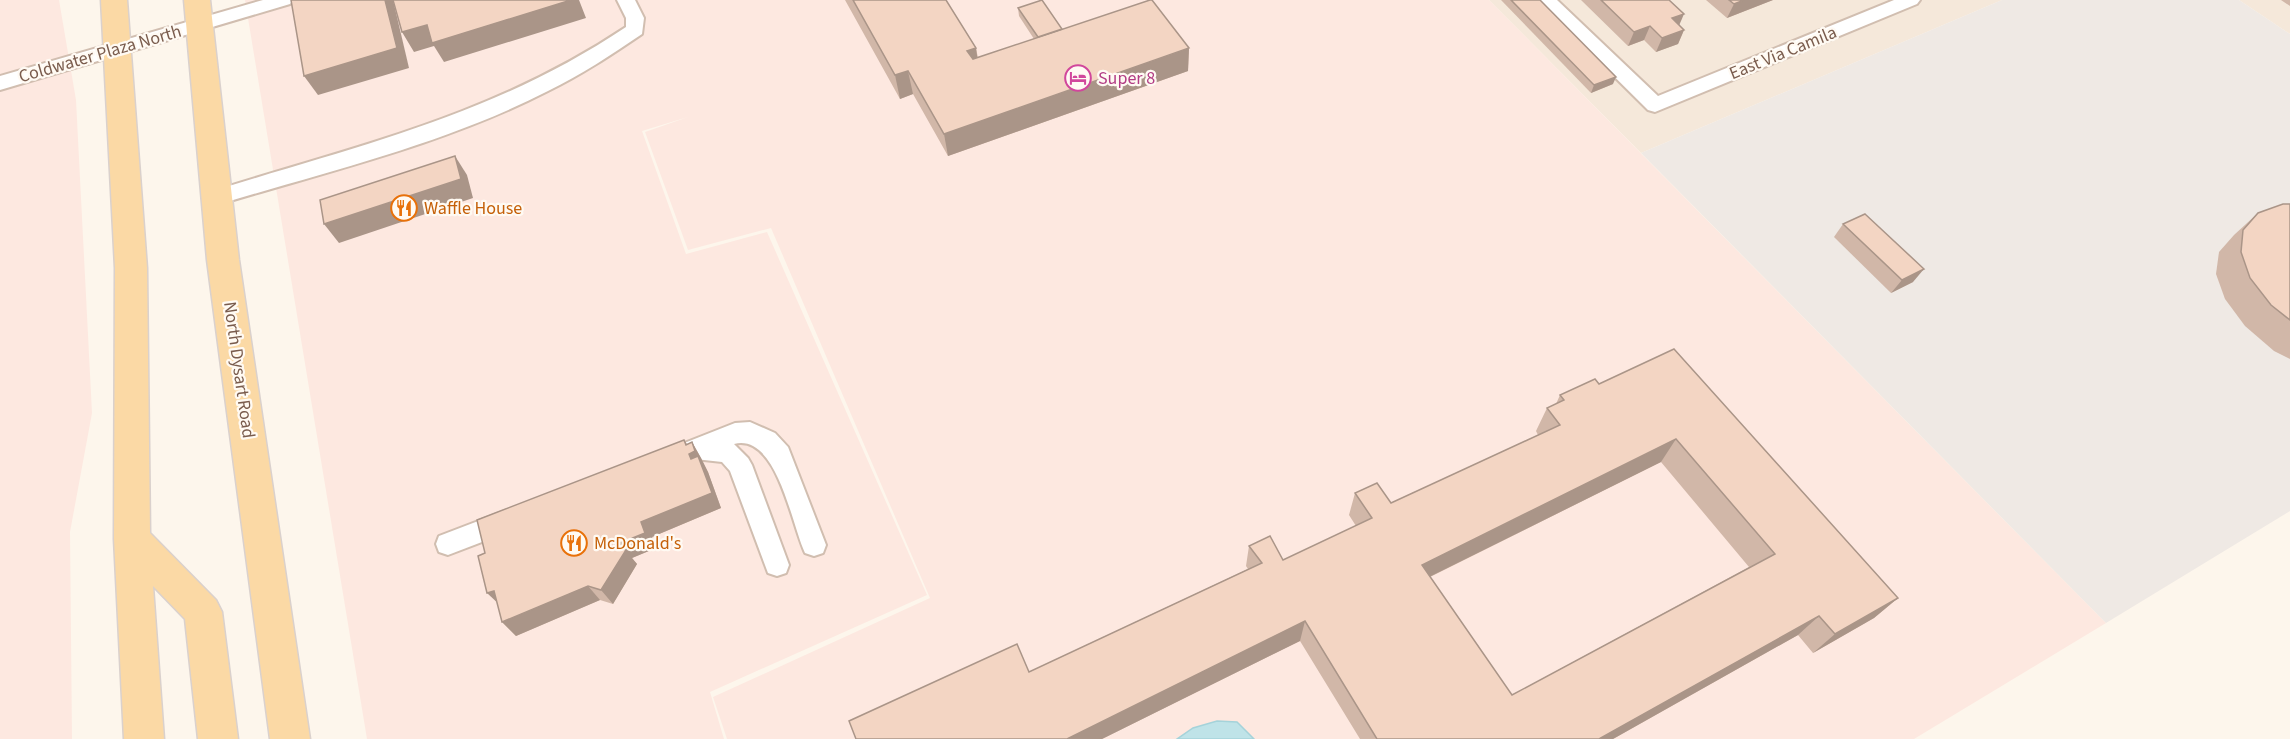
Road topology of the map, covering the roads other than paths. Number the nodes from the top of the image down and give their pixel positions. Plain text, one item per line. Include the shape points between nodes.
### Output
1 (114, 0) edge
2 (284, 0) edge
3 (626, 0) edge
4 (1546, 0) edge
5 (1911, 0) edge
6 (198, 13) edge
7 (117, 51) junction
8 (0, 83) edge
9 (217, 197) junction
10 (690, 451) junction
11 (646, 468) edge
12 (525, 514) edge
13 (132, 539) junction
14 (448, 544) dead end
15 (814, 545) dead end
16 (777, 565) dead end
17 (144, 739) edge
18 (218, 739) edge
19 (290, 739) edge

1 - 7 main road
2 - 6 lane, Coldwater Plaza North
3 - 9 lane via 635,18 635,30 574,69 472,119
4 - 5 lane, East Via Camila via 1655,105
6 - 7 lane, Coldwater Plaza North
6 - 9 main road, North Dysart Road
7 - 8 lane, Coldwater Plaza North
7 - 13 main road via 131,268
9 - 19 main road, North Dysart Road
10 - 11 lane
10 - 15 lane via 735,433 750,432 767,440 780,454
10 - 16 lane via 728,452 740,465
12 - 14 lane
13 - 17 main road
13 - 18 main road via 203,612

